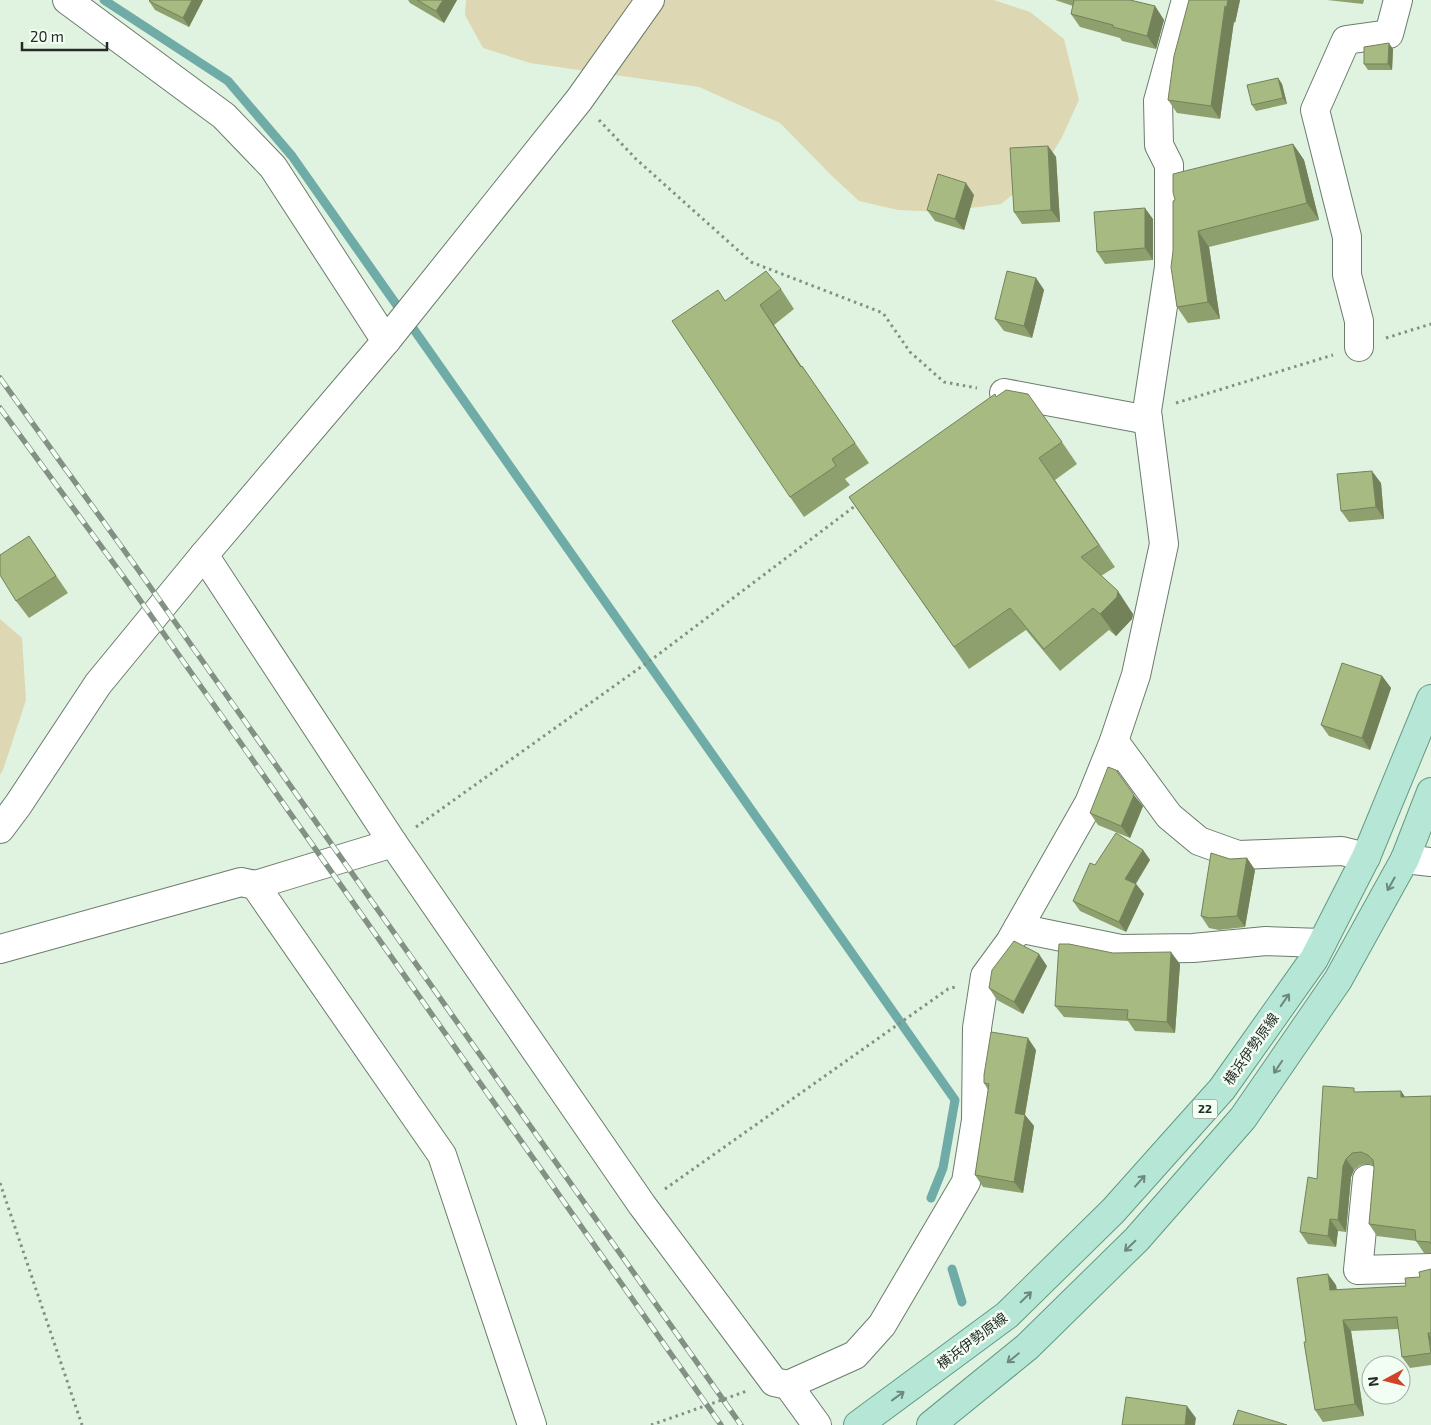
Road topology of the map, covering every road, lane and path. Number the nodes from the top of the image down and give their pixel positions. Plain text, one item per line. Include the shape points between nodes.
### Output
1 (66, 0) edge
2 (650, 0) edge
3 (1186, 0) edge
4 (1398, 0) edge
5 (579, 100) junction
6 (1431, 324) edge
7 (389, 337) junction
8 (1359, 347) junction
9 (1004, 393) joint
10 (1148, 416) junction
11 (862, 501) edge
12 (204, 555) junction
13 (1431, 698) edge
14 (1114, 740) junction
15 (1431, 792) edge
16 (0, 828) edge
17 (393, 843) junction
18 (1366, 858) junction
19 (1418, 860) edge
20 (255, 885) junction
21 (1018, 928) junction
22 (1322, 943) junction
23 (0, 949) edge
24 (984, 976) junction
25 (1367, 1179) dead end
26 (0, 1183) edge
27 (642, 1205) junction
28 (1431, 1268) edge
29 (781, 1383) junction
30 (82, 1425) edge
31 (532, 1425) edge
32 (651, 1425) edge
33 (817, 1425) edge
34 (858, 1425) edge
35 (931, 1425) edge

1 - 7 street via 224,116 273,167
2 - 5 street
3 - 10 street via 1158,101 1160,145 1169,164 1169,267
4 - 8 street via 1389,34 1346,40 1315,110 1347,238 1347,275 1359,321
5 - 7 street
5 - 9 path via 636,159 751,262 883,313 910,352 944,382
6 - 8 path
7 - 12 street
8 - 10 path
9 - 10 street
10 - 14 street via 1164,544 1136,675
11 - 17 path via 655,657
12 - 16 street via 98,684
12 - 17 street
13 - 18 main road, 横浜伊勢原線 / 22
14 - 18 street via 1169,816 1199,841 1238,855 1342,851
14 - 21 street via 1089,803
15 - 19 main road, 22
17 - 20 street
17 - 27 street
18 - 22 main road, 横浜伊勢原線 / 22
19 -> 35 main road, 22 via 1243,1118 1123,1253 1027,1347
20 - 23 street via 242,882
20 - 31 street via 442,1155
21 - 22 street via 1121,949 1193,948 1266,941
21 - 24 street
34 -> 22 main road, 横浜伊勢原線 / 22 via 1007,1315 1113,1211 1222,1089 1314,960
24 - 27 path via 948,989
24 - 29 street via 977,1028 976,1120 966,1182 882,1325 855,1355
25 - 28 street via 1358,1270
26 - 30 path
27 - 29 street
29 - 32 path
29 - 33 street

